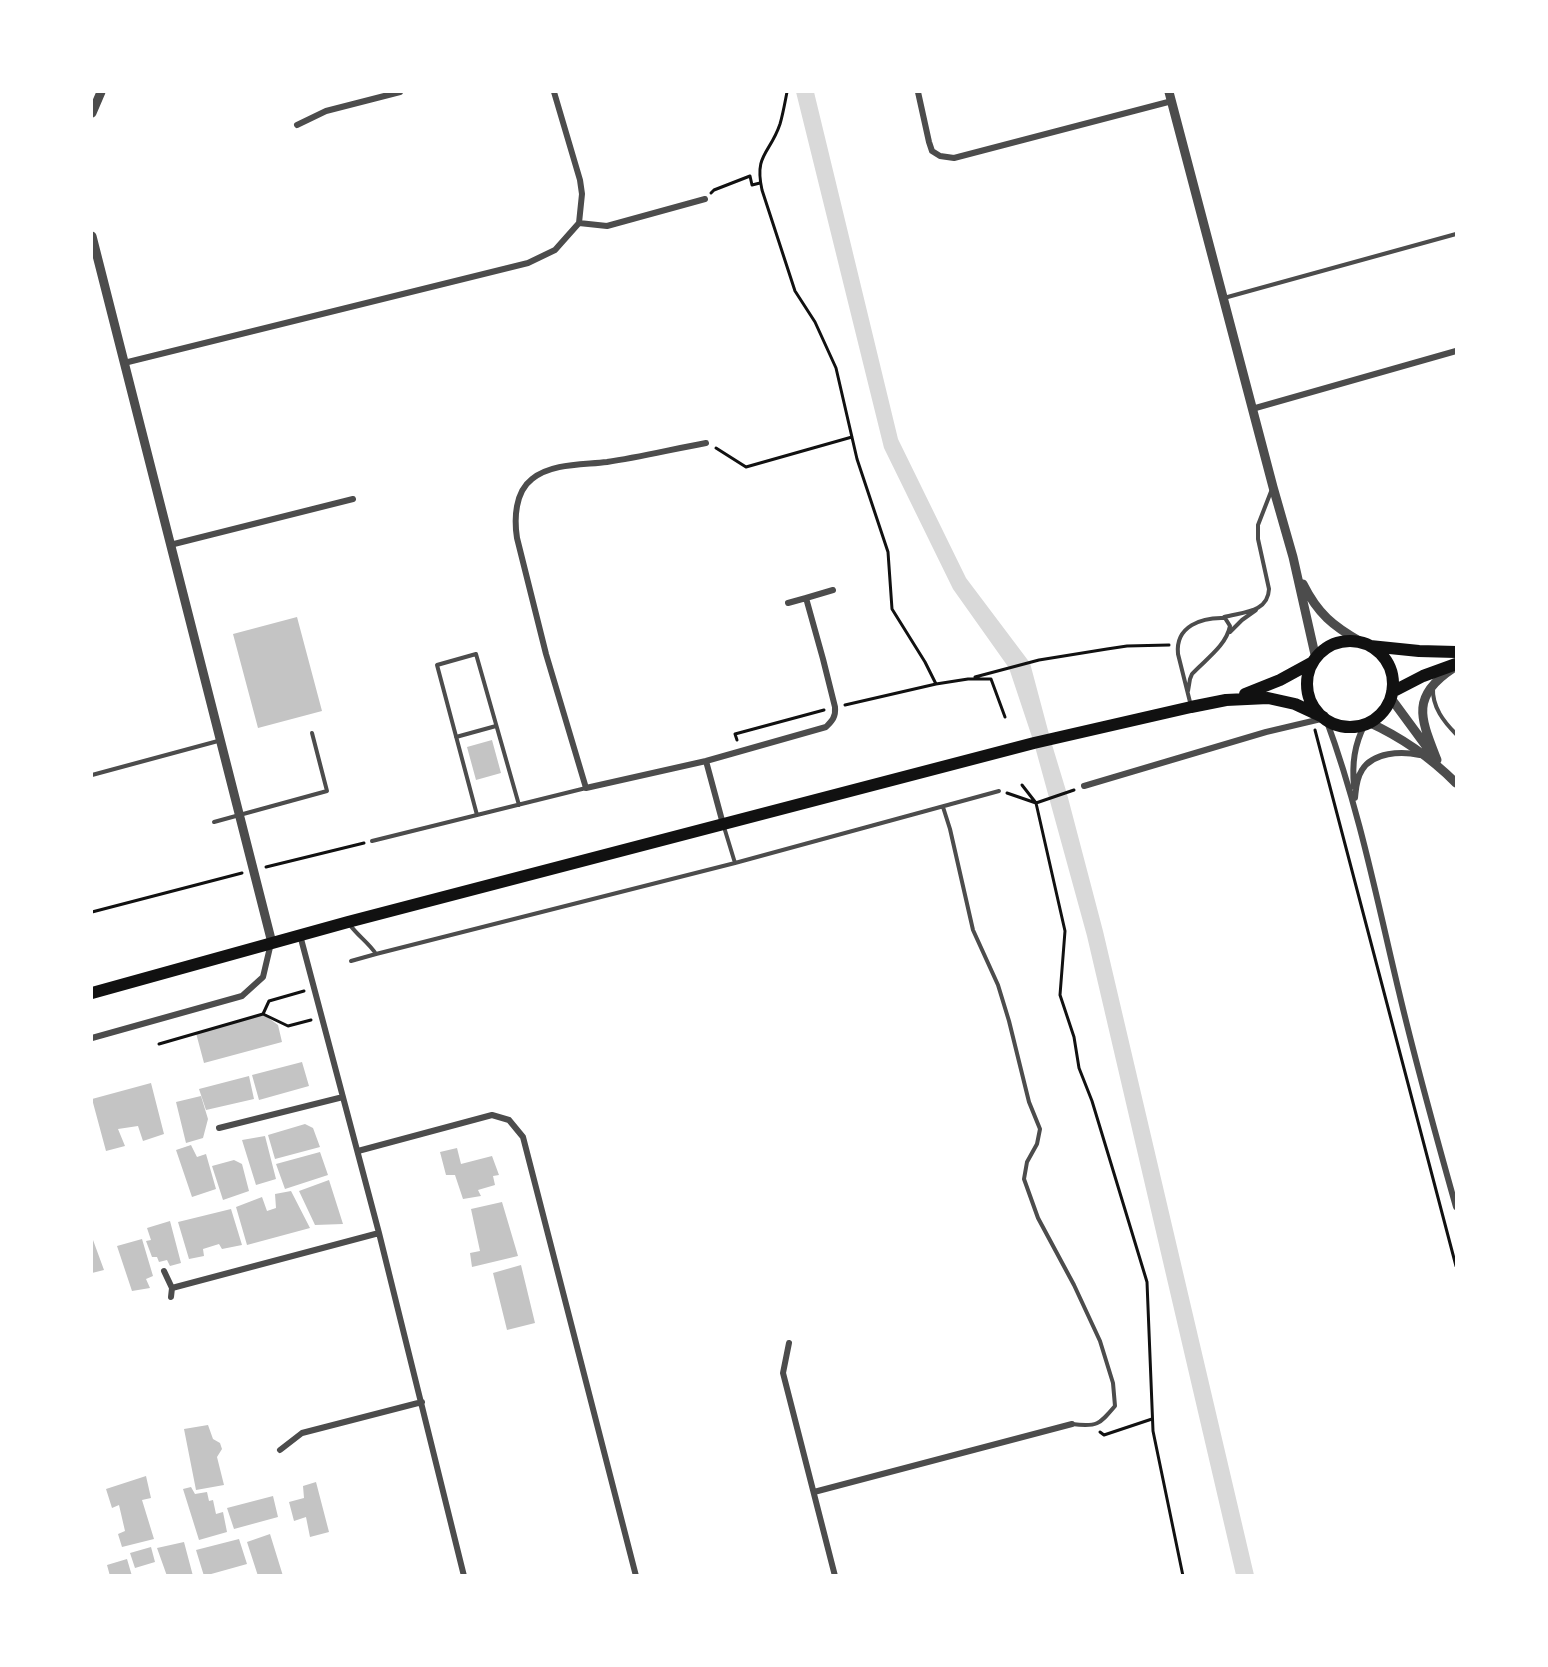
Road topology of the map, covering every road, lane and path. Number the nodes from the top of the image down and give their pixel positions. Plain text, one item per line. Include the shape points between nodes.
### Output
1 (101, 92) edge
2 (400, 92) edge
3 (554, 92) edge
4 (786, 92) edge
5 (918, 92) edge
6 (1170, 96) edge
7 (92, 113) edge
8 (297, 125) dead end
9 (760, 183) junction
10 (705, 199) joint
11 (579, 223) junction
12 (1456, 234) edge
13 (92, 236) edge
14 (1223, 298) junction
15 (1456, 351) edge
16 (124, 363) junction
17 (1252, 409) junction
18 (852, 437) junction
19 (706, 443) joint
20 (1273, 488) junction
21 (353, 499) dead end
22 (170, 545) junction
23 (1293, 557) junction
24 (833, 590) dead end
25 (806, 598) junction
26 (788, 603) dead end
27 (1262, 607) junction
28 (1223, 617) junction
29 (1227, 635) junction
30 (1365, 644) junction
31 (1177, 646) junction
32 (1456, 652) edge
33 (1314, 660) junction
34 (1456, 665) edge
35 (968, 679) junction
36 (1437, 679) junction
37 (936, 684) junction
38 (1188, 691) junction
39 (1391, 695) junction
40 (1226, 700) junction
41 (835, 707) junction
42 (1191, 707) junction
43 (1005, 717) dead end
44 (1325, 718) junction
45 (1304, 722) junction
46 (1366, 723) junction
47 (496, 726) junction
48 (312, 733) dead end
49 (1456, 734) edge
50 (456, 737) junction
51 (220, 741) junction
52 (740, 752) junction
53 (1426, 757) junction
54 (1437, 760) junction
55 (706, 761) junction
56 (1447, 774) junction
57 (92, 775) edge
58 (1456, 783) edge
59 (1022, 785) dead end
60 (1084, 786) joint
61 (586, 788) junction
62 (999, 791) joint
63 (1355, 798) junction
64 (1036, 803) junction
65 (519, 805) junction
66 (943, 807) junction
67 (239, 815) junction
68 (477, 815) junction
69 (1358, 817) junction
70 (214, 822) dead end
71 (723, 825) junction
72 (372, 841) joint
73 (735, 863) junction
74 (253, 870) junction
75 (92, 912) edge
76 (348, 922) junction
77 (300, 935) junction
78 (272, 943) junction
79 (376, 954) junction
80 (351, 961) dead end
81 (304, 991) dead end
82 (92, 993) edge
83 (263, 1014) junction
84 (311, 1020) dead end
85 (92, 1038) edge
86 (159, 1044) dead end
87 (343, 1097) junction
88 (219, 1128) dead end
89 (358, 1151) junction
90 (1456, 1207) edge
91 (379, 1233) junction
92 (1456, 1266) edge
93 (164, 1271) dead end
94 (172, 1288) junction
95 (171, 1297) dead end
96 (789, 1343) dead end
97 (422, 1402) junction
98 (1152, 1419) junction
99 (1072, 1424) joint
100 (1091, 1426) junction
101 (280, 1450) dead end
102 (814, 1492) junction
103 (464, 1575) edge
104 (636, 1575) edge
105 (835, 1575) edge
106 (1183, 1575) edge

1 - 7 street
2 - 8 street via 326,111
3 - 11 street via 580,180
4 - 9 path via 779,126 760,163
5 - 6 street via 932,151 954,158
6 - 14 street
9 - 10 path via 752,185 750,176 714,190
9 - 18 path via 795,291 815,322 836,368
10 - 11 street via 607,226
11 - 16 street via 555,250 528,263
12 - 14 lane
13 - 16 street
14 - 17 street
15 - 17 street
16 - 22 street
17 - 20 street
18 - 19 path via 746,467
18 - 37 path via 888,552 892,609
19 - 61 street via 547,471 531,479 516,507 517,538
20 - 23 street
20 - 27 lane via 1258,525 1269,589
21 - 22 street
22 - 51 street
23 - 30 street via 1312,602 1322,615 1340,631
23 - 33 street
24 - 25 street
25 - 26 street
25 - 41 street
27 - 28 lane
27 - 29 lane
28 - 29 lane via 1230,626
28 - 31 lane via 1191,625 1182,633
29 - 38 lane via 1192,674
30 - 32 main road
30 - 33 main road via 1339,642
30 - 39 main road via 1389,665
31 - 35 path via 1126,646 1039,660
31 - 38 lane
33 - 40 main road via 1292,675
33 - 44 main road via 1308,691 1313,705
34 - 36 street
34 - 39 main road via 1423,676
35 - 37 path
35 - 43 path via 991,679
36 - 49 lane via 1434,700 1440,715
36 - 54 street via 1429,688 1423,707 1428,739
37 - 41 path
38 - 42 lane
39 - 46 main road via 1380,714
39 - 54 street
40 - 42 main road
40 - 44 main road via 1268,698 1295,704
41 - 52 street via 833,720 826,727
41 - 52 path via 735,734
42 - 71 main road via 1050,738
44 - 45 street
44 - 46 main road via 1347,726
44 - 69 street
45 - 60 street
45 - 92 path via 1315,730
46 - 53 street
46 - 63 street via 1354,754
47 - 50 lane
47 - 50 lane via 476,654 437,665
47 - 65 lane
48 - 67 lane via 327,790
50 - 68 lane
51 - 57 lane
51 - 67 street
52 - 55 street
53 - 56 street
53 - 63 street via 1401,752 1370,762 1361,770
54 - 56 street
55 - 61 street
55 - 71 street
56 - 58 street
59 - 64 path
60 - 64 path
61 - 65 lane
62 - 64 path
62 - 66 lane
63 - 69 street
64 - 98 path via 1065,931 1060,995 1147,1282
65 - 68 lane
66 - 73 lane
66 - 100 lane via 973,930 998,985 1040,1129 1024,1179 1038,1218 1100,1341 1113,1383 1114,1406 1103,1420
67 - 70 lane
67 - 74 street
68 - 72 lane
69 - 90 street via 1413,1052
71 - 73 lane
71 - 76 main road
72 - 74 path
73 - 79 lane
74 - 75 path
74 - 78 street
76 - 77 main road
76 - 79 lane
77 - 78 main road
77 - 87 street
78 - 82 main road
78 - 85 street via 263,977 242,996
79 - 80 lane
81 - 83 path via 269,1001
83 - 84 path via 288,1026
83 - 86 path
87 - 88 street
87 - 89 street
89 - 91 street
89 - 104 street via 492,1115 509,1120 523,1137
91 - 94 street
91 - 97 street
93 - 94 street
94 - 95 street
96 - 102 street via 783,1373
97 - 101 street via 302,1433
97 - 103 street
98 - 100 path via 1104,1435
98 - 106 path
99 - 100 lane
99 - 102 street
102 - 105 street

